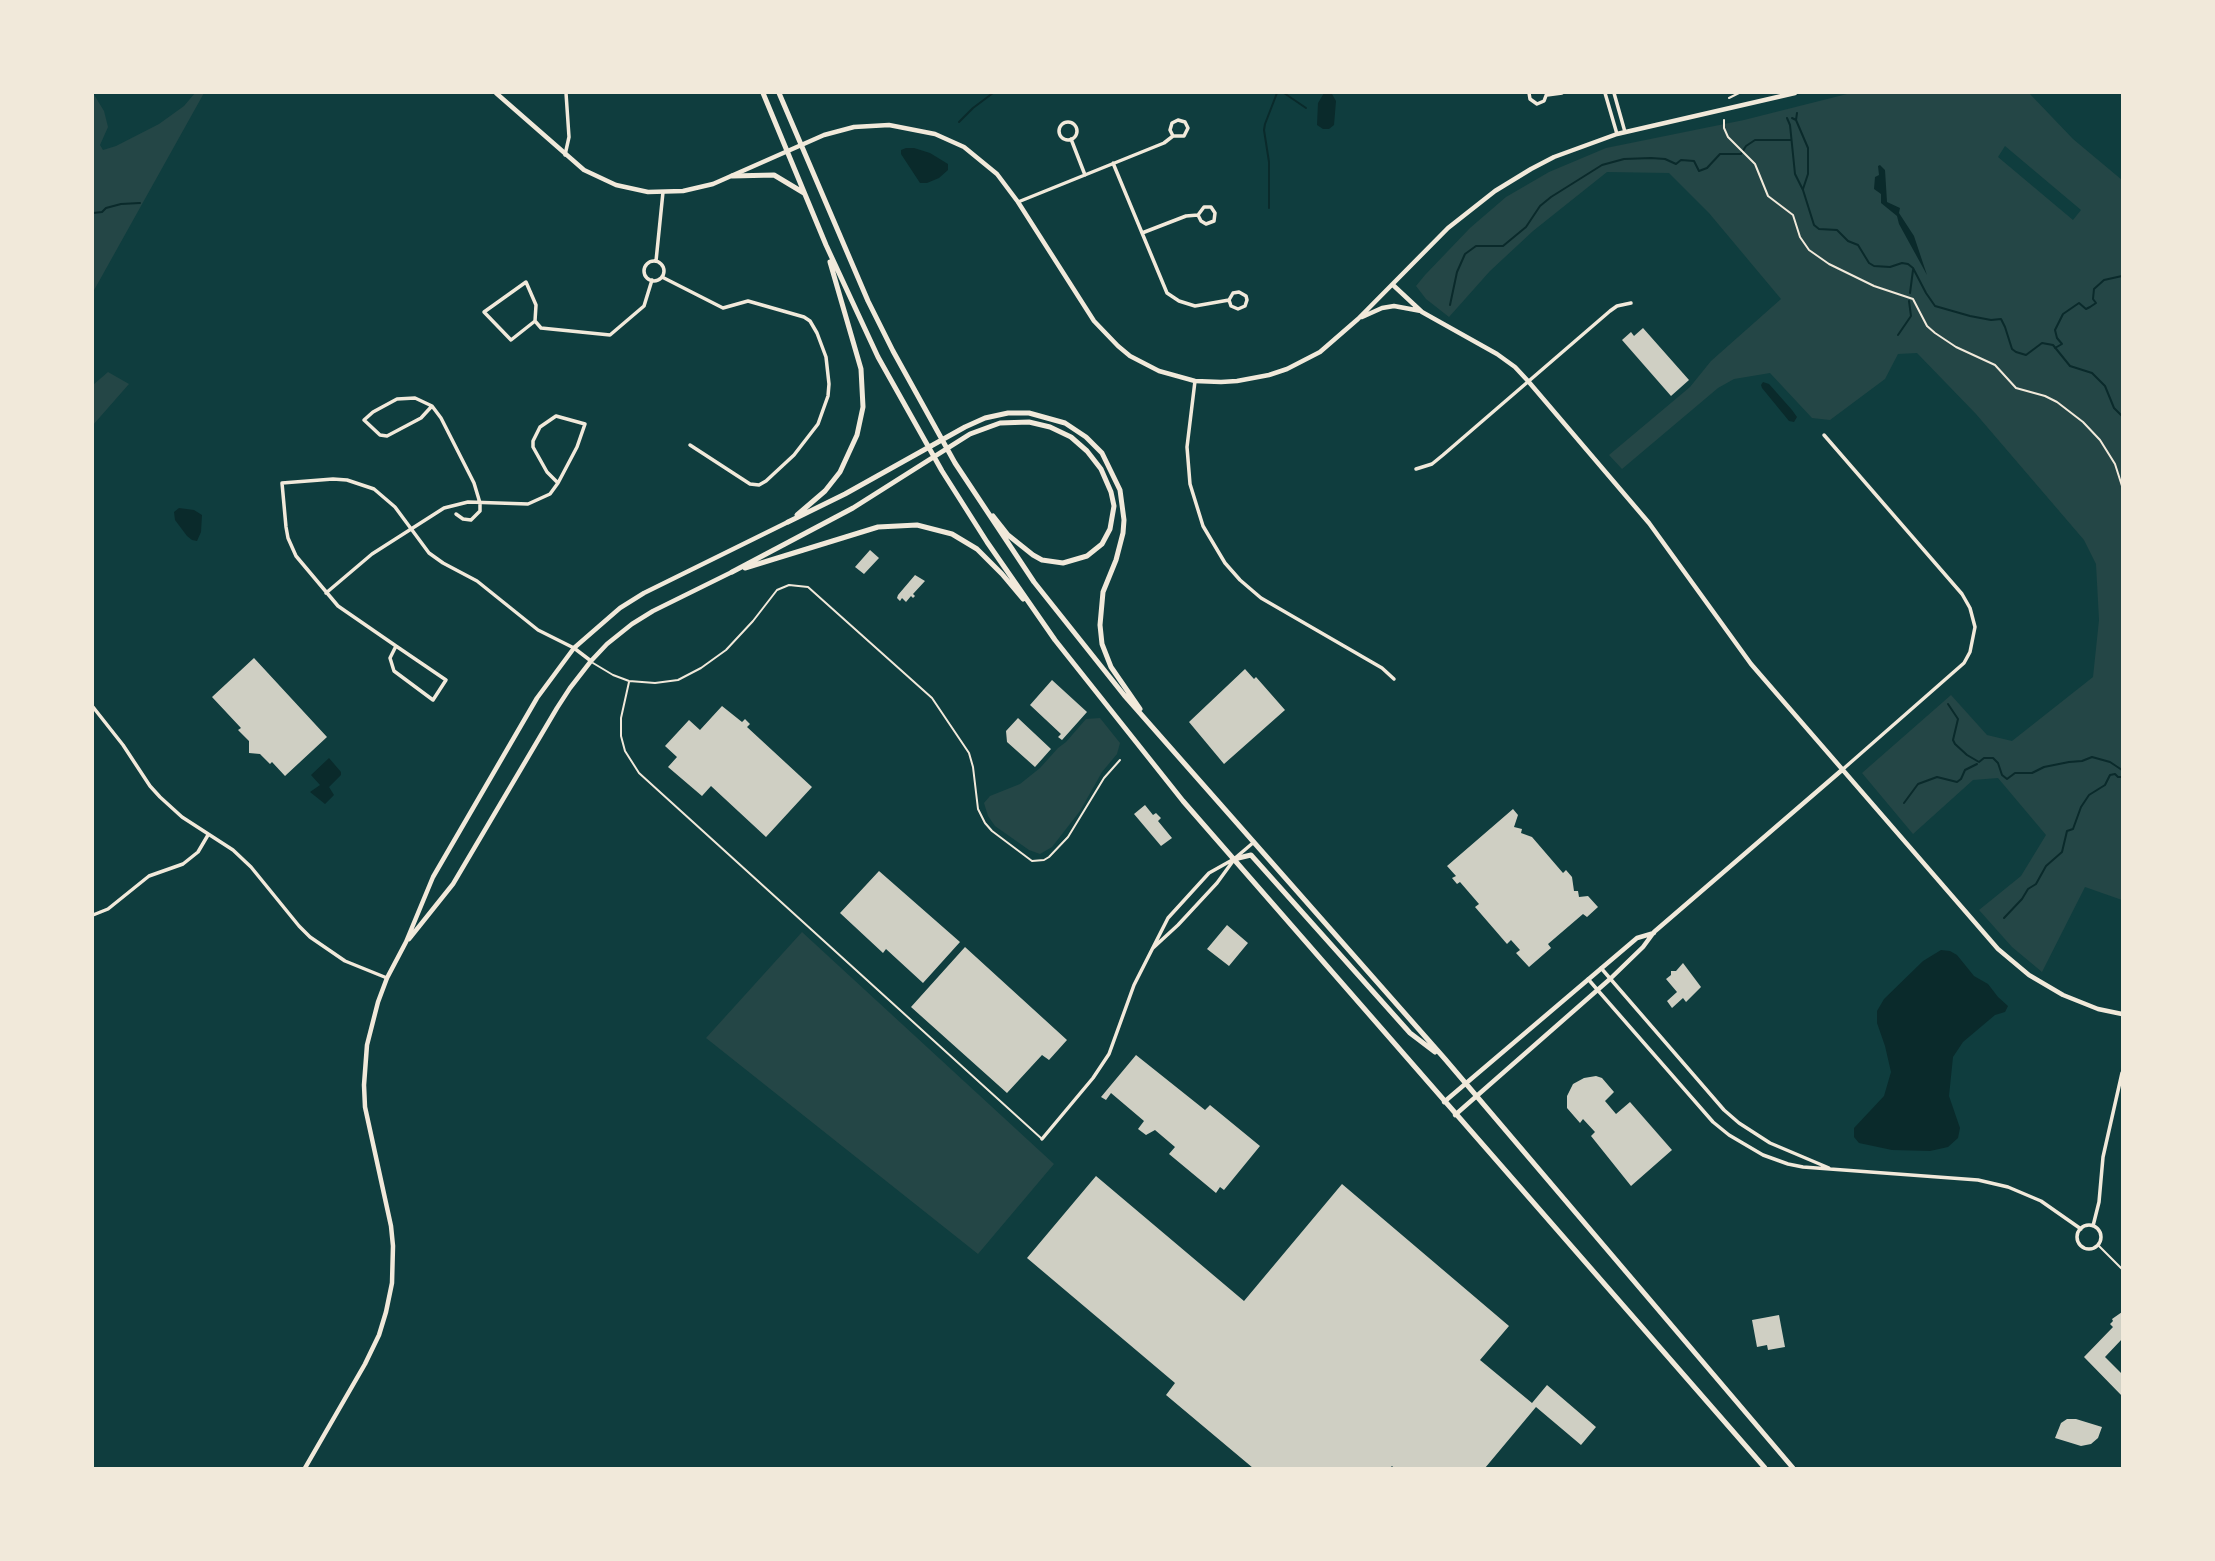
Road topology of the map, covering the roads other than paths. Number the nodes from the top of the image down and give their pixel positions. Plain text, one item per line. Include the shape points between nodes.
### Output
1 (496, 93) edge
2 (566, 93) edge
3 (763, 93) edge
4 (779, 93) edge
5 (1529, 93) edge
6 (1562, 93) edge
7 (1605, 93) edge
8 (1614, 93) edge
9 (1795, 93) edge
10 (1547, 94) edge
11 (1625, 132) junction
12 (1617, 134) junction
13 (1173, 136) junction
14 (1071, 139) junction
15 (801, 146) junction
16 (788, 152) junction
17 (565, 155) junction
18 (1113, 163) junction
19 (1085, 175) junction
20 (732, 176) junction
21 (663, 192) junction
22 (804, 193) junction
23 (1018, 202) junction
24 (1198, 215) junction
25 (1142, 233) junction
26 (826, 245) junction
27 (656, 261) junction
28 (662, 277) junction
29 (652, 281) junction
30 (1393, 285) junction
31 (1230, 300) junction
32 (1632, 303) dead end
33 (1422, 312) junction
34 (1359, 319) junction
35 (534, 321) junction
36 (1195, 381) junction
37 (1528, 381) junction
38 (432, 406) junction
39 (1824, 435) dead end
40 (690, 445) dead end
41 (1416, 469) dead end
42 (558, 483) junction
43 (975, 495) junction
44 (480, 503) junction
45 (456, 514) dead end
46 (788, 522) junction
47 (410, 529) junction
48 (732, 572) junction
49 (326, 593) junction
50 (1055, 640) junction
51 (396, 646) junction
52 (574, 648) junction
53 (591, 661) junction
54 (1394, 679) dead end
55 (629, 681) junction
56 (93, 707) edge
57 (1157, 733) junction
58 (1120, 760) dead end
59 (1842, 770) junction
60 (208, 835) junction
61 (1254, 842) junction
62 (1234, 859) junction
63 (93, 915) edge
64 (1654, 932) junction
65 (406, 942) junction
66 (1151, 950) junction
67 (1601, 968) junction
68 (387, 978) junction
69 (1588, 979) junction
70 (1610, 979) junction
71 (1598, 990) junction
72 (2122, 1014) edge
73 (1445, 1059) junction
74 (2122, 1073) edge
75 (1465, 1084) junction
76 (1477, 1097) junction
77 (1444, 1102) junction
78 (1455, 1115) junction
79 (1042, 1139) joint
80 (1834, 1169) junction
81 (2093, 1226) junction
82 (2081, 1228) junction
83 (2098, 1245) junction
84 (2122, 1269) edge
85 (1763, 1466) edge
86 (305, 1468) edge
87 (1795, 1468) edge

1 - 17 street
2 - 17 street via 569,137
3 - 16 main road
4 - 15 main road
5 - 10 street via 1537,104
6 - 10 street
7 - 12 street
8 - 11 street
9 - 11 street
11 - 12 street
12 - 30 street via 1554,158 1495,191 1448,228
13 - 13 street via 1186,134 1185,122 1172,122
13 - 18 street
14 - 14 street via 1075,127 1064,123 1060,135
14 - 19 street
15 - 16 street
15 - 23 street via 854,127 889,125 922,130 975,155 998,174
15 - 43 main road via 868,301
16 - 20 street
16 - 22 main road
17 - 21 street via 603,180 637,191
18 - 19 street
18 - 25 street
19 - 23 street
20 - 21 street via 698,188
20 - 22 main road via 775,175
21 - 27 street
22 - 26 main road
23 - 36 street via 1106,334 1144,364
24 - 24 street via 1206,224 1213,221 1215,213 1207,206
24 - 25 street
25 - 31 street via 1163,287 1173,298 1195,306
26 - 46 main road via 861,369 863,407 857,435 840,472
26 - 50 main road via 920,435
27 - 28 street via 663,268
27 - 29 street via 644,269
28 - 29 street
28 - 40 street via 723,308 748,301 804,317 814,326 826,358 828,397 818,424 766,481 750,484
29 - 35 street via 644,306 610,335 546,330
30 - 33 street
30 - 34 street
31 - 31 street via 1238,309 1247,300 1239,292
32 - 37 street via 1616,306
33 - 34 street via 1390,306
33 - 37 street via 1497,354
34 - 36 street via 1320,352 1287,369 1237,381
35 - 35 street via 536,305 526,282 484,312 511,340
36 - 54 street via 1188,470 1198,514 1216,549 1261,598
37 - 41 street via 1437,461
37 - 59 street via 1632,501 1751,664
38 - 38 street via 421,418 387,436 364,420 397,399 415,398
38 - 44 street
39 - 59 street via 1962,594 1975,627 1964,663
42 - 42 street via 533,447 540,428 556,416 585,424
42 - 44 street via 550,494 528,504
43 - 48 main road via 1008,535 1042,560 1053,562 1072,562 1094,551 1107,536 1113,519 1106,480 1079,444 1040,424 1000,423 970,434 853,508
43 - 57 main road via 1063,620
44 - 45 street via 480,511 471,520
44 - 47 street via 455,504
46 - 52 street via 644,593
46 - 57 main road via 985,418 1029,413 1065,423 1102,453 1120,490 1123,533 1101,602 1101,634 1111,667
47 - 49 street
47 - 49 street via 390,501 365,485 333,479 282,483 288,538 296,556
47 - 52 street via 435,558 477,581 538,630
48 - 50 main road via 878,527 928,527 977,549
48 - 53 street via 632,624
49 - 51 street
50 - 62 main road
51 - 51 street via 446,680 433,700 394,671 390,658
52 - 53 street
52 - 65 street via 537,698 444,856
53 - 55 lane
53 - 65 street via 557,708 453,884
55 - 58 lane via 655,683 689,675 733,643 777,590 799,585 812,590 932,698 969,753 978,809 985,823 1032,860 1049,857 1068,837
55 - 79 lane via 621,736 639,773
56 - 60 street via 155,792
57 - 61 main road
59 - 64 street
59 - 72 street via 2013,963 2063,995
60 - 63 street via 198,852 183,864 149,876 108,909
60 - 68 street via 226,844 251,867 317,942 345,961
61 - 62 street
61 - 73 main road
62 - 66 street via 1217,883
62 - 66 street via 1209,873 1188,894
62 - 73 main road via 1251,855 1410,1033
62 - 77 main road
64 - 67 street via 1637,938
64 - 70 street
65 - 68 street
66 - 79 street via 1103,1065
67 - 69 street
67 - 70 street
68 - 86 street via 367,1045 364,1085 368,1126 391,1226 390,1296 384,1324 365,1364
69 - 71 street
69 - 75 street
70 - 71 street
70 - 80 street via 1739,1123 1770,1143
71 - 76 street
71 - 80 street via 1729,1135 1787,1164
73 - 75 main road
74 - 81 street
75 - 76 main road
75 - 77 street
76 - 78 street
76 - 87 main road
77 - 78 main road
78 - 85 main road
80 - 82 street via 1978,1180 2008,1187 2041,1201
81 - 82 street
81 - 83 street via 2100,1233
82 - 83 street via 2077,1235 2080,1244 2088,1249
83 - 84 lane

